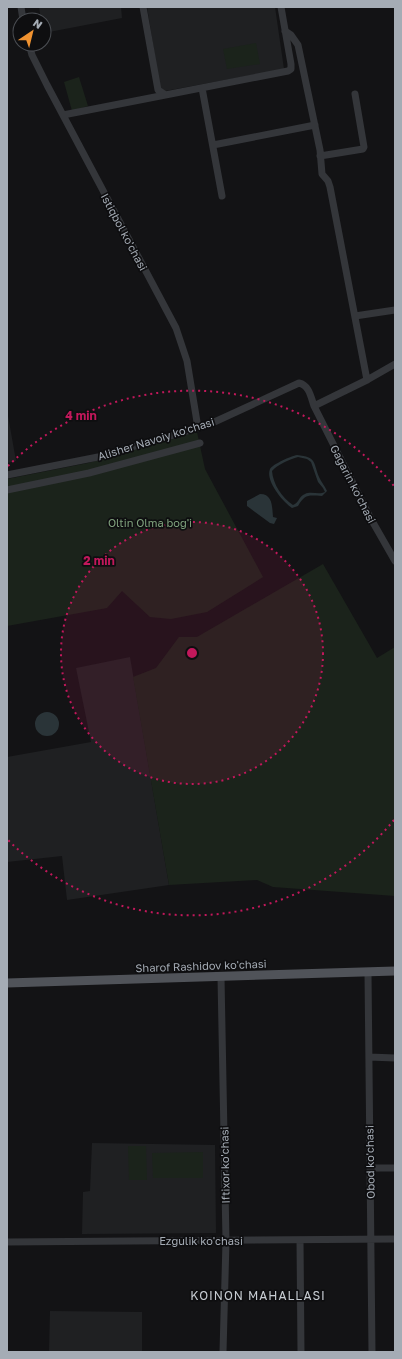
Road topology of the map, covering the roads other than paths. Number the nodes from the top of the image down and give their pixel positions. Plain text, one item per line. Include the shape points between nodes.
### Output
1 (143, 7) edge
2 (281, 7) edge
3 (285, 31) junction
4 (31, 52) edge
5 (202, 88) junction
6 (164, 94) junction
7 (355, 94) dead end
8 (63, 115) junction
9 (315, 125) junction
10 (213, 145) junction
11 (320, 156) junction
12 (222, 196) dead end
13 (395, 310) edge
14 (355, 316) junction
15 (395, 364) edge
16 (367, 380) junction
17 (299, 384) joint
18 (314, 406) junction
19 (198, 428) junction
20 (200, 443) dead end
21 (7, 476) edge
22 (7, 490) edge
23 (395, 561) edge
24 (395, 971) edge
25 (368, 972) junction
26 (221, 977) junction
27 (7, 983) edge
28 (369, 1057) junction
29 (395, 1058) edge
30 (370, 1168) junction
31 (395, 1168) edge
32 (371, 1239) junction
33 (395, 1239) edge
34 (300, 1240) junction
35 (226, 1241) junction
36 (7, 1242) edge
37 (223, 1352) edge
38 (301, 1352) edge
39 (372, 1352) edge

1 - 6 street via 158,90
2 - 3 street
3 - 5 street via 291,69
3 - 9 street via 298,45
4 - 8 street, Istiqbol ko'chasi
5 - 6 street
5 - 10 street
6 - 8 street
7 - 11 street via 364,147
8 - 19 street, Istiqbol ko'chasi via 176,328 186,361
9 - 10 street
9 - 11 street
10 - 12 street
11 - 14 street via 322,174 330,187
13 - 14 street
14 - 16 street
15 - 16 street
16 - 18 street
17 - 18 street, Gagarin ko'chasi via 307,387
17 - 19 street, Alisher Navoiy ko'chasi
18 - 23 street, Gagarin ko'chasi
19 - 21 street, Alisher Navoiy ko'chasi via 98,457
20 - 22 street via 89,473
24 - 25 main road, Sharof Rashidov ko'chasi
25 - 26 main road, Sharof Rashidov ko'chasi
25 - 28 street, Obod ko'chasi
26 - 27 main road, Sharof Rashidov ko'chasi
26 - 35 street, Iftixor ko'chasi
28 - 29 street
28 - 30 street, Obod ko'chasi
30 - 31 street
30 - 32 street, Obod ko'chasi
32 - 33 street, Ezgulik ko'chasi
32 - 34 street, Ezgulik ko'chasi
32 - 39 street, Obod ko'chasi
34 - 35 street, Ezgulik ko'chasi
34 - 38 street
35 - 36 street, Ezgulik ko'chasi
35 - 37 street, Iftixor ko'chasi

